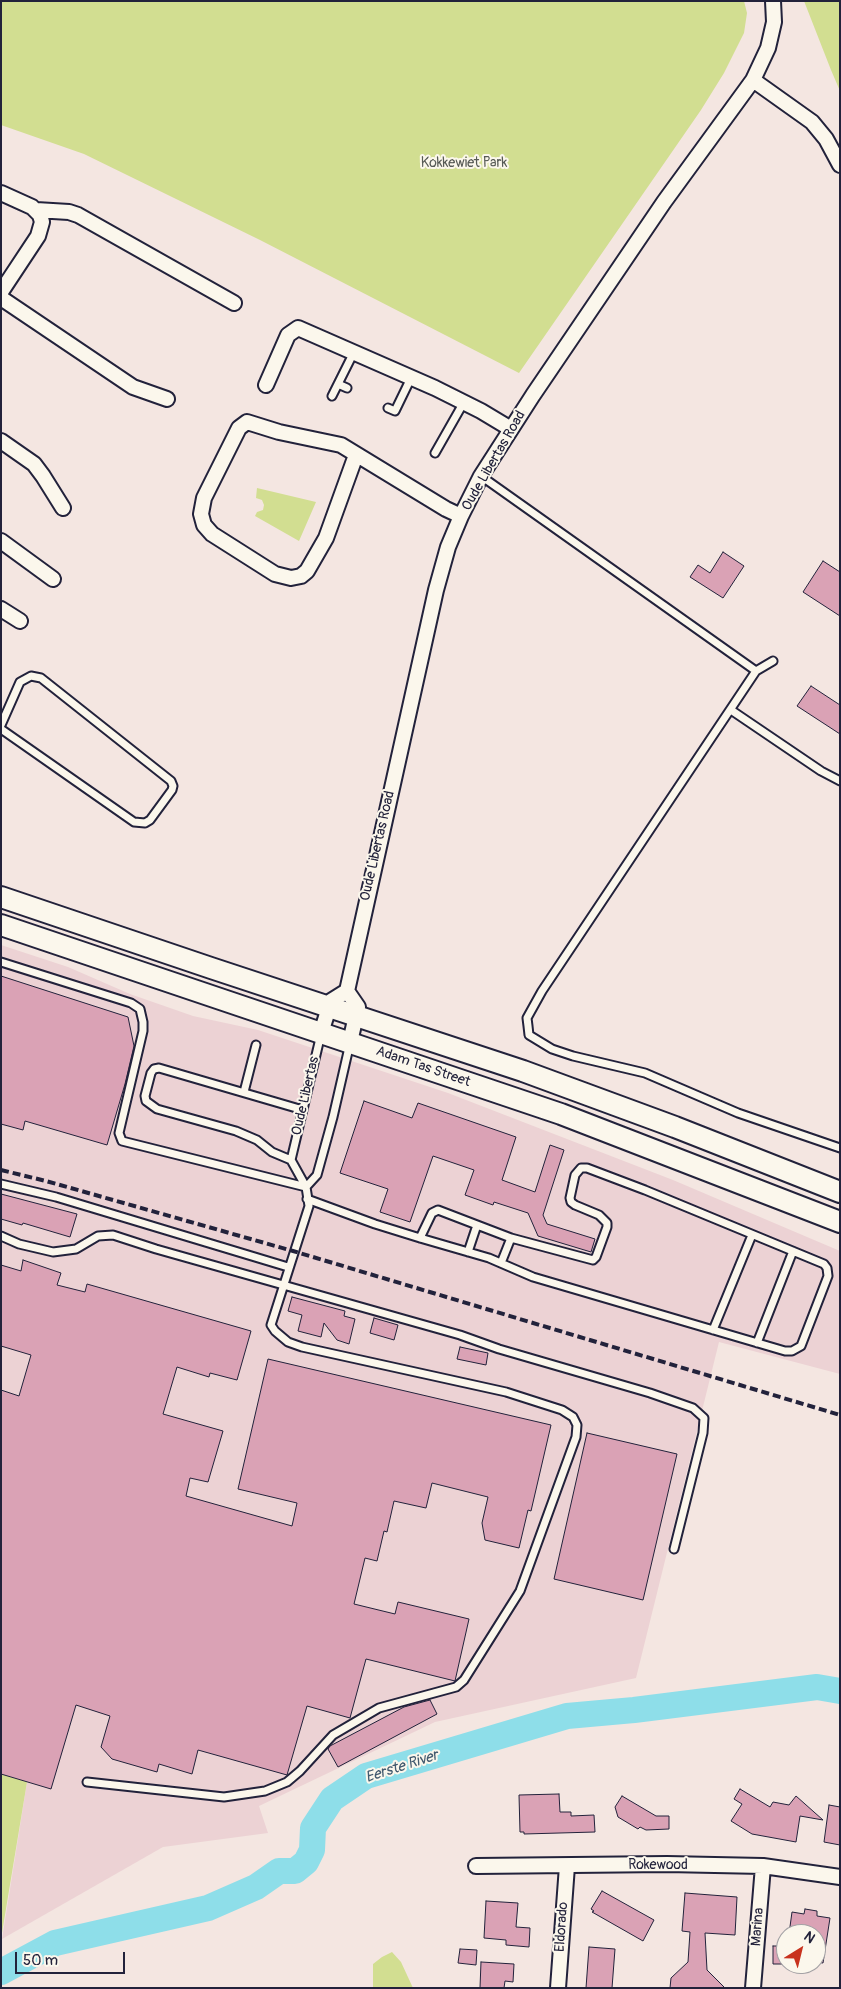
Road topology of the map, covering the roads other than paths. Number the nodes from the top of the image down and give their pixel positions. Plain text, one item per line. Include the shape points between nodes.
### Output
1 (774, 1) edge
2 (754, 80) junction
3 (840, 165) edge
4 (1, 193) edge
5 (36, 210) junction
6 (1, 292) edge
7 (1, 298) edge
8 (234, 303) dead end
9 (354, 352) junction
10 (411, 378) junction
11 (338, 384) junction
12 (266, 385) dead end
13 (347, 388) dead end
14 (332, 396) dead end
15 (167, 399) dead end
16 (464, 402) junction
17 (388, 408) dead end
18 (511, 429) junction
19 (1, 441) edge
20 (435, 453) dead end
21 (356, 455) junction
22 (482, 476) junction
23 (63, 508) dead end
24 (461, 516) junction
25 (1, 540) edge
26 (53, 579) dead end
27 (1, 608) edge
28 (20, 621) dead end
29 (772, 661) dead end
30 (756, 671) junction
31 (731, 710) junction
32 (1, 725) edge
33 (1, 729) edge
34 (840, 781) edge
35 (1, 897) edge
36 (1, 925) edge
37 (1, 962) edge
38 (347, 991) junction
39 (329, 1006) junction
40 (356, 1015) junction
41 (322, 1033) junction
42 (350, 1042) junction
43 (256, 1045) dead end
44 (244, 1092) junction
45 (302, 1110) junction
46 (840, 1148) edge
47 (291, 1160) junction
48 (1, 1184) edge
49 (306, 1188) junction
50 (840, 1192) edge
51 (307, 1199) junction
52 (840, 1222) edge
53 (477, 1225) junction
54 (752, 1235) junction
55 (1, 1236) edge
56 (420, 1238) junction
57 (511, 1238) junction
58 (794, 1251) junction
59 (468, 1252) junction
60 (501, 1263) junction
61 (288, 1267) junction
62 (283, 1285) junction
63 (713, 1330) junction
64 (757, 1343) junction
65 (674, 1549) dead end
66 (87, 1782) dead end
67 (476, 1866) dead end
68 (567, 1866) junction
69 (763, 1866) junction
70 (840, 1877) edge
71 (558, 1988) edge
72 (753, 1988) edge

1 - 2 street, Oude Libertas Road via 774,22 768,48
2 - 3 street via 812,122
2 - 18 street, Oude Libertas Road via 664,202
4 - 5 street
5 - 6 street via 42,222 41,231
5 - 8 street via 78,214
7 - 15 street via 133,387
9 - 10 street
9 - 11 lane
9 - 12 street via 304,330 294,329 288,334
10 - 16 street
10 - 17 lane via 395,412
11 - 13 lane
11 - 14 lane
16 - 18 street
16 - 20 lane
18 - 22 street, Oude Libertas Road
19 - 23 street via 34,464
21 - 21 street via 336,443 244,423 204,498 201,514 204,524 212,534 275,574 291,578 301,576 326,538
21 - 24 street
22 - 24 street, Oude Libertas Road
22 - 30 lane
24 - 38 street, Oude Libertas Road via 436,590
25 - 26 street
27 - 28 street
29 - 30 lane
30 - 31 lane
31 - 34 lane via 820,771
31 - 46 lane via 542,991 527,1018 529,1035 567,1054 645,1073 738,1113
32 - 33 lane via 20,682 31,676 42,678 172,781 172,790 150,820 134,822
35 - 39 main road, Adam Tas Street
36 - 41 main road, Adam Tas Street
37 - 49 lane via 131,1003 140,1009 143,1031 119,1133 122,1141
38 - 39 street via 331,1001
38 - 40 street via 358,1007
39 - 40 main road, Adam Tas Street
39 - 41 street
40 - 42 street
40 - 50 main road, Adam Tas Street via 566,1087
41 - 42 main road, Adam Tas Street
41 - 45 lane, Oude Libertas
42 - 49 lane via 317,1175
42 - 52 main road, Adam Tas Street via 561,1114
43 - 44 lane
44 - 45 lane
44 - 47 lane via 160,1068 151,1073 144,1096 157,1109 236,1131
45 - 47 lane, Oude Libertas
47 - 49 lane
48 - 61 lane via 56,1197
49 - 51 lane
51 - 56 lane
51 - 61 lane via 309,1206
53 - 56 lane via 435,1210
53 - 57 lane
53 - 59 lane
54 - 57 lane via 645,1190 581,1168 575,1175 570,1198 575,1205 599,1215 606,1223 596,1257 587,1259
54 - 58 lane
54 - 63 lane
55 - 62 lane via 53,1252 76,1249 98,1236 113,1236
56 - 59 lane
57 - 60 lane
58 - 64 lane
58 - 64 lane via 824,1264 828,1272 801,1346 785,1351
59 - 60 lane
60 - 63 lane via 533,1277
61 - 62 lane
62 - 65 lane via 460,1335 499,1350 650,1392 693,1408 704,1418 703,1433
62 - 66 lane via 272,1325 288,1342 506,1392 573,1416 577,1425 576,1437 520,1591 460,1684 446,1691 379,1708 362,1717 332,1735 287,1782 265,1791 224,1796
63 - 64 lane
67 - 68 street, Rokewood
68 - 69 street, Rokewood
68 - 71 street, Eldorado
69 - 70 street, Rokewood
69 - 72 street, Marina

